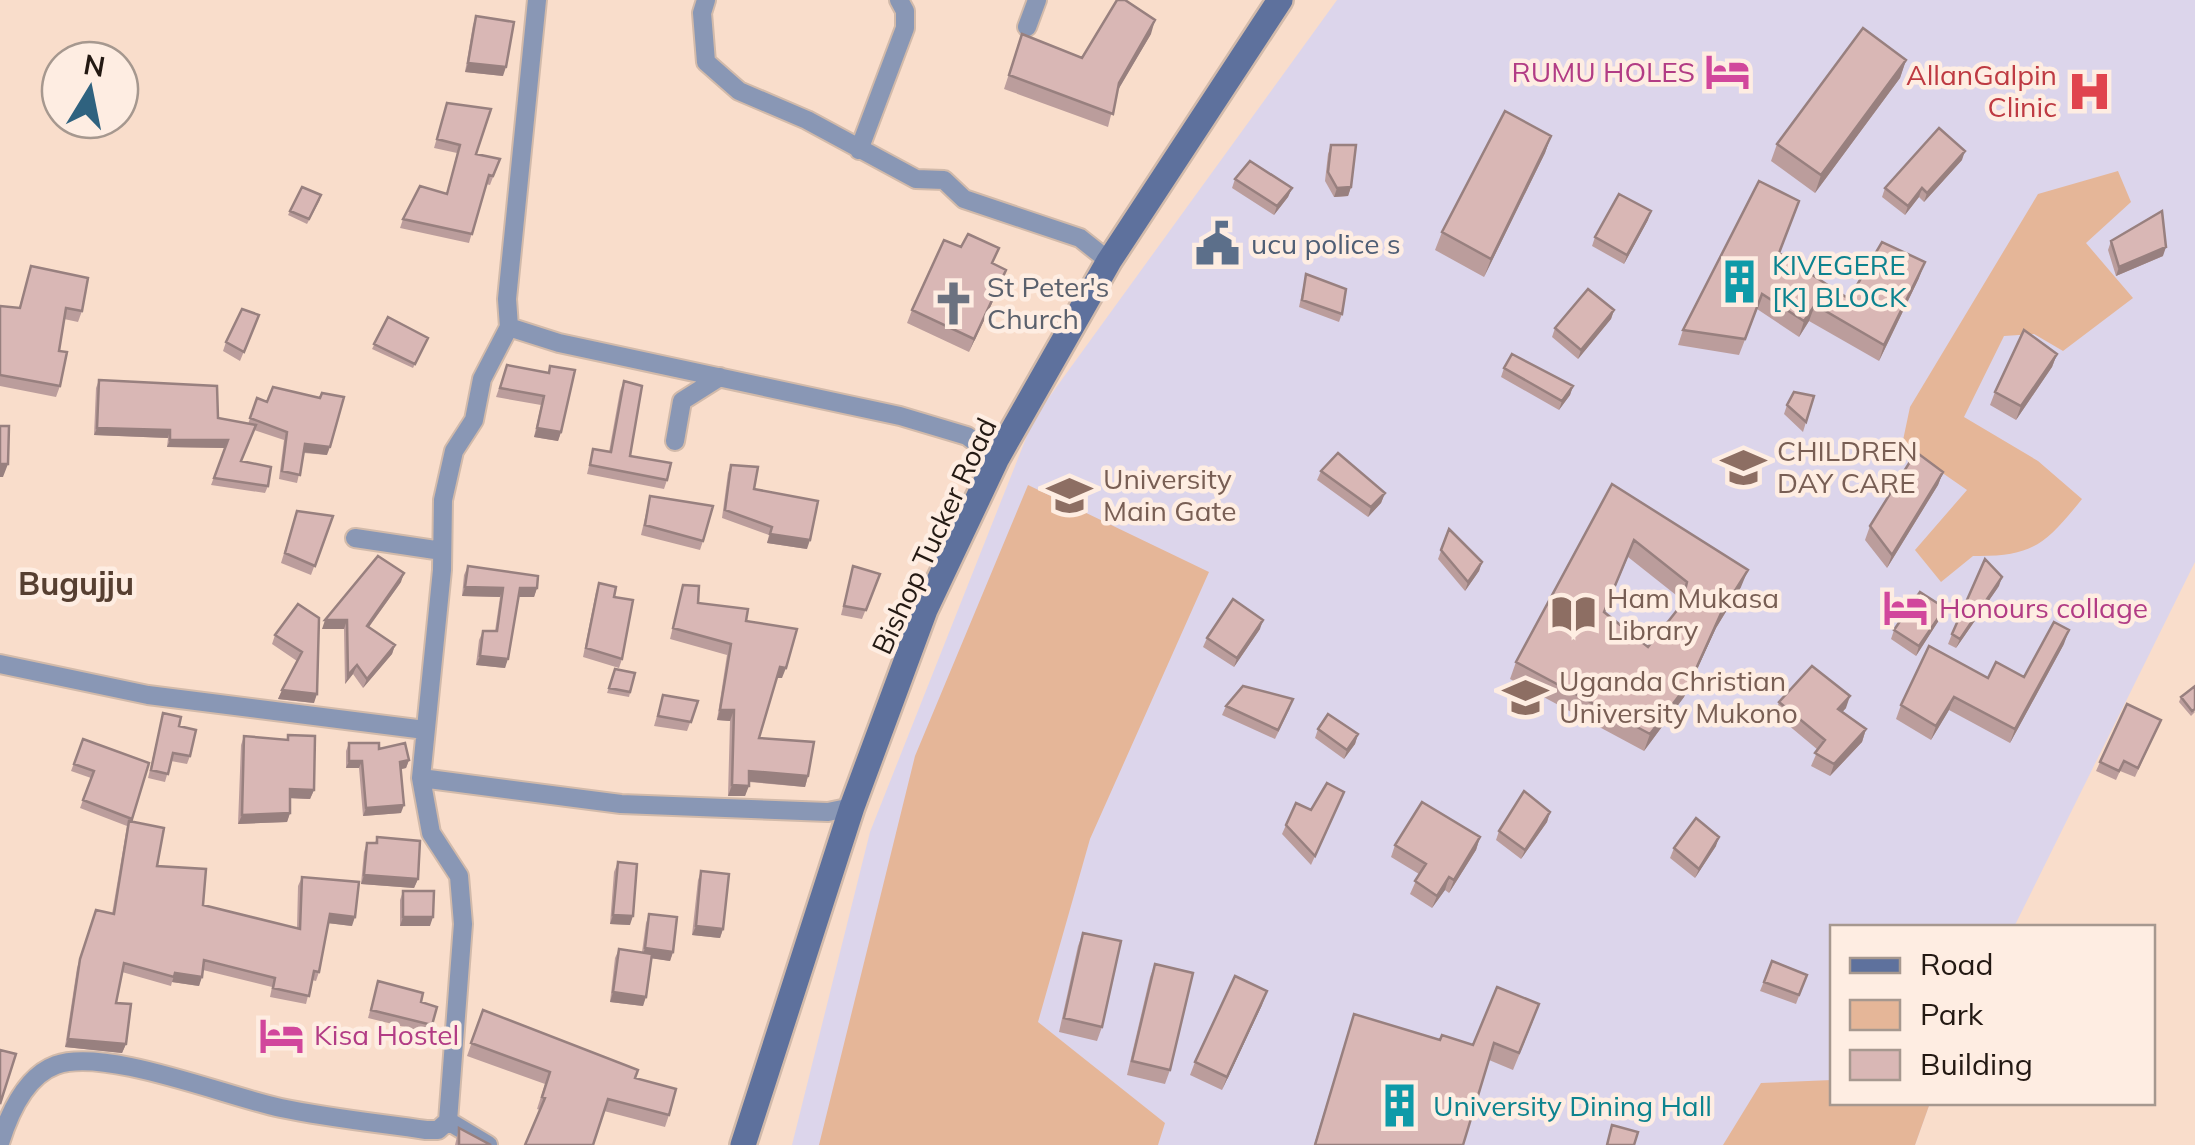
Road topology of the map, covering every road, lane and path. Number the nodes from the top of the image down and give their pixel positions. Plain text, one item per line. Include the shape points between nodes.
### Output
1 (538, 0) edge
2 (706, 0) edge
3 (899, 0) edge
4 (1037, 0) edge
5 (1280, 0) edge
6 (1027, 28) dead end
7 (859, 150) junction
8 (1109, 261) junction
9 (510, 328) junction
10 (720, 377) junction
11 (675, 441) dead end
12 (998, 458) junction
13 (355, 538) dead end
14 (442, 550) junction
15 (0, 664) edge
16 (426, 730) junction
17 (421, 778) junction
18 (852, 808) junction
19 (448, 1122) junction
20 (0, 1143) edge
21 (488, 1145) edge
22 (743, 1145) edge

1 - 9 street via 507,299
2 - 7 street via 706,62 739,92
3 - 7 street via 905,28
4 - 6 street
5 - 8 main road, Bishop Tucker Road
7 - 8 street via 916,179 944,180 964,198 1080,238
8 - 12 main road, Bishop Tucker Road
9 - 10 street
9 - 14 street via 482,379 474,420 454,451 443,500
10 - 11 street via 682,402
10 - 12 street via 900,416 967,436
12 - 18 main road, Bishop Tucker Road via 925,610
13 - 14 street
14 - 16 street
15 - 16 street via 148,695
16 - 17 street
17 - 18 street via 621,804
17 - 19 street via 430,834 459,876 463,924
18 - 22 main road, Bishop Tucker Road
19 - 20 street via 426,1130 280,1108 95,1062 58,1064 34,1078
19 - 21 street

